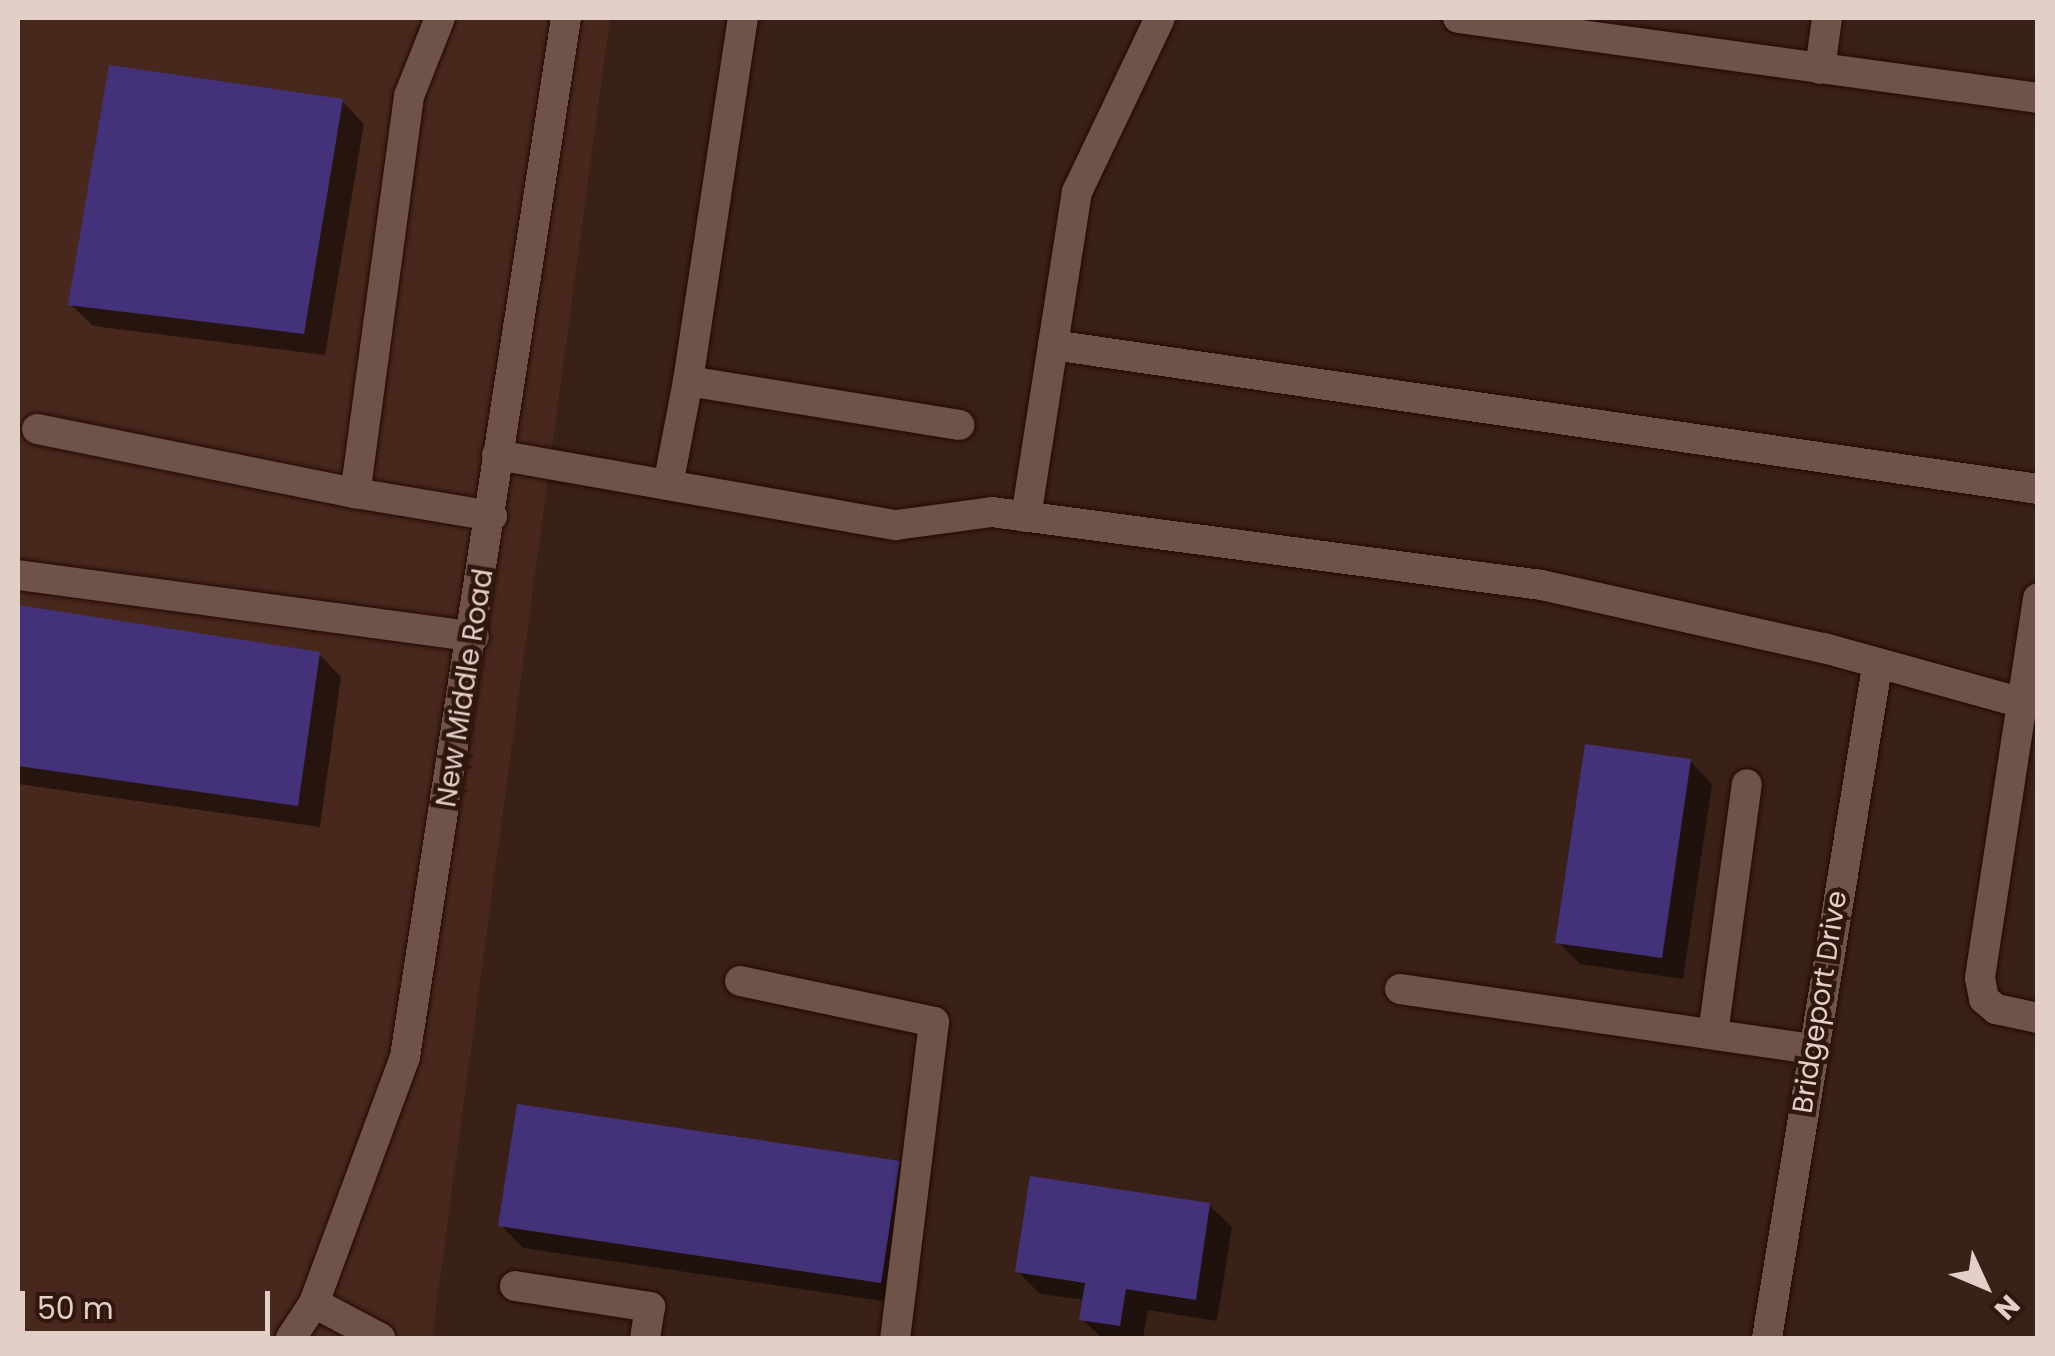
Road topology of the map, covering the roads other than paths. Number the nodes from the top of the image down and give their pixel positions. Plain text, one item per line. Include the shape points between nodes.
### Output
1 (440, 18) edge
2 (566, 18) edge
3 (742, 18) edge
4 (1160, 18) edge
5 (1458, 18) edge
6 (1827, 18) edge
7 (1820, 68) junction
8 (2038, 98) edge
9 (1052, 345) junction
10 (688, 381) junction
11 (959, 425) dead end
12 (36, 430) dead end
13 (497, 456) junction
14 (668, 485) junction
15 (2038, 489) edge
16 (355, 494) junction
17 (492, 516) junction
18 (1026, 517) junction
19 (18, 575) edge
20 (2038, 598) edge
21 (474, 637) junction
22 (1877, 667) junction
23 (2022, 703) junction
24 (1747, 784) dead end
25 (740, 980) dead end
26 (1400, 989) dead end
27 (2038, 1018) edge
28 (1713, 1034) junction
29 (1810, 1048) junction
30 (516, 1286) dead end
31 (314, 1303) junction
32 (291, 1338) edge
33 (380, 1338) edge
34 (645, 1338) edge
35 (895, 1338) edge
36 (1767, 1338) edge

1 - 16 street via 409,96
2 - 13 street, New Middle Road
3 - 10 street
4 - 9 street via 1077,192
5 - 7 street
6 - 7 street
7 - 8 street
9 - 15 street
9 - 18 street
10 - 11 street
10 - 14 street
12 - 16 street
13 - 14 street
13 - 17 street, New Middle Road
14 - 18 street via 896,525 992,512
16 - 17 street
17 - 21 street, New Middle Road
18 - 22 street via 1541,585 1824,648
19 - 21 street
20 - 23 street
21 - 31 street, New Middle Road via 405,1057
22 - 23 street
22 - 29 street, Bridgeport Drive
23 - 27 street via 1980,978 1984,999 1996,1009
24 - 28 street
25 - 35 street via 934,1022
26 - 28 street
28 - 29 street
29 - 36 street, Bridgeport Drive
30 - 34 street via 650,1306
31 - 32 street, New Middle Road
31 - 33 street

